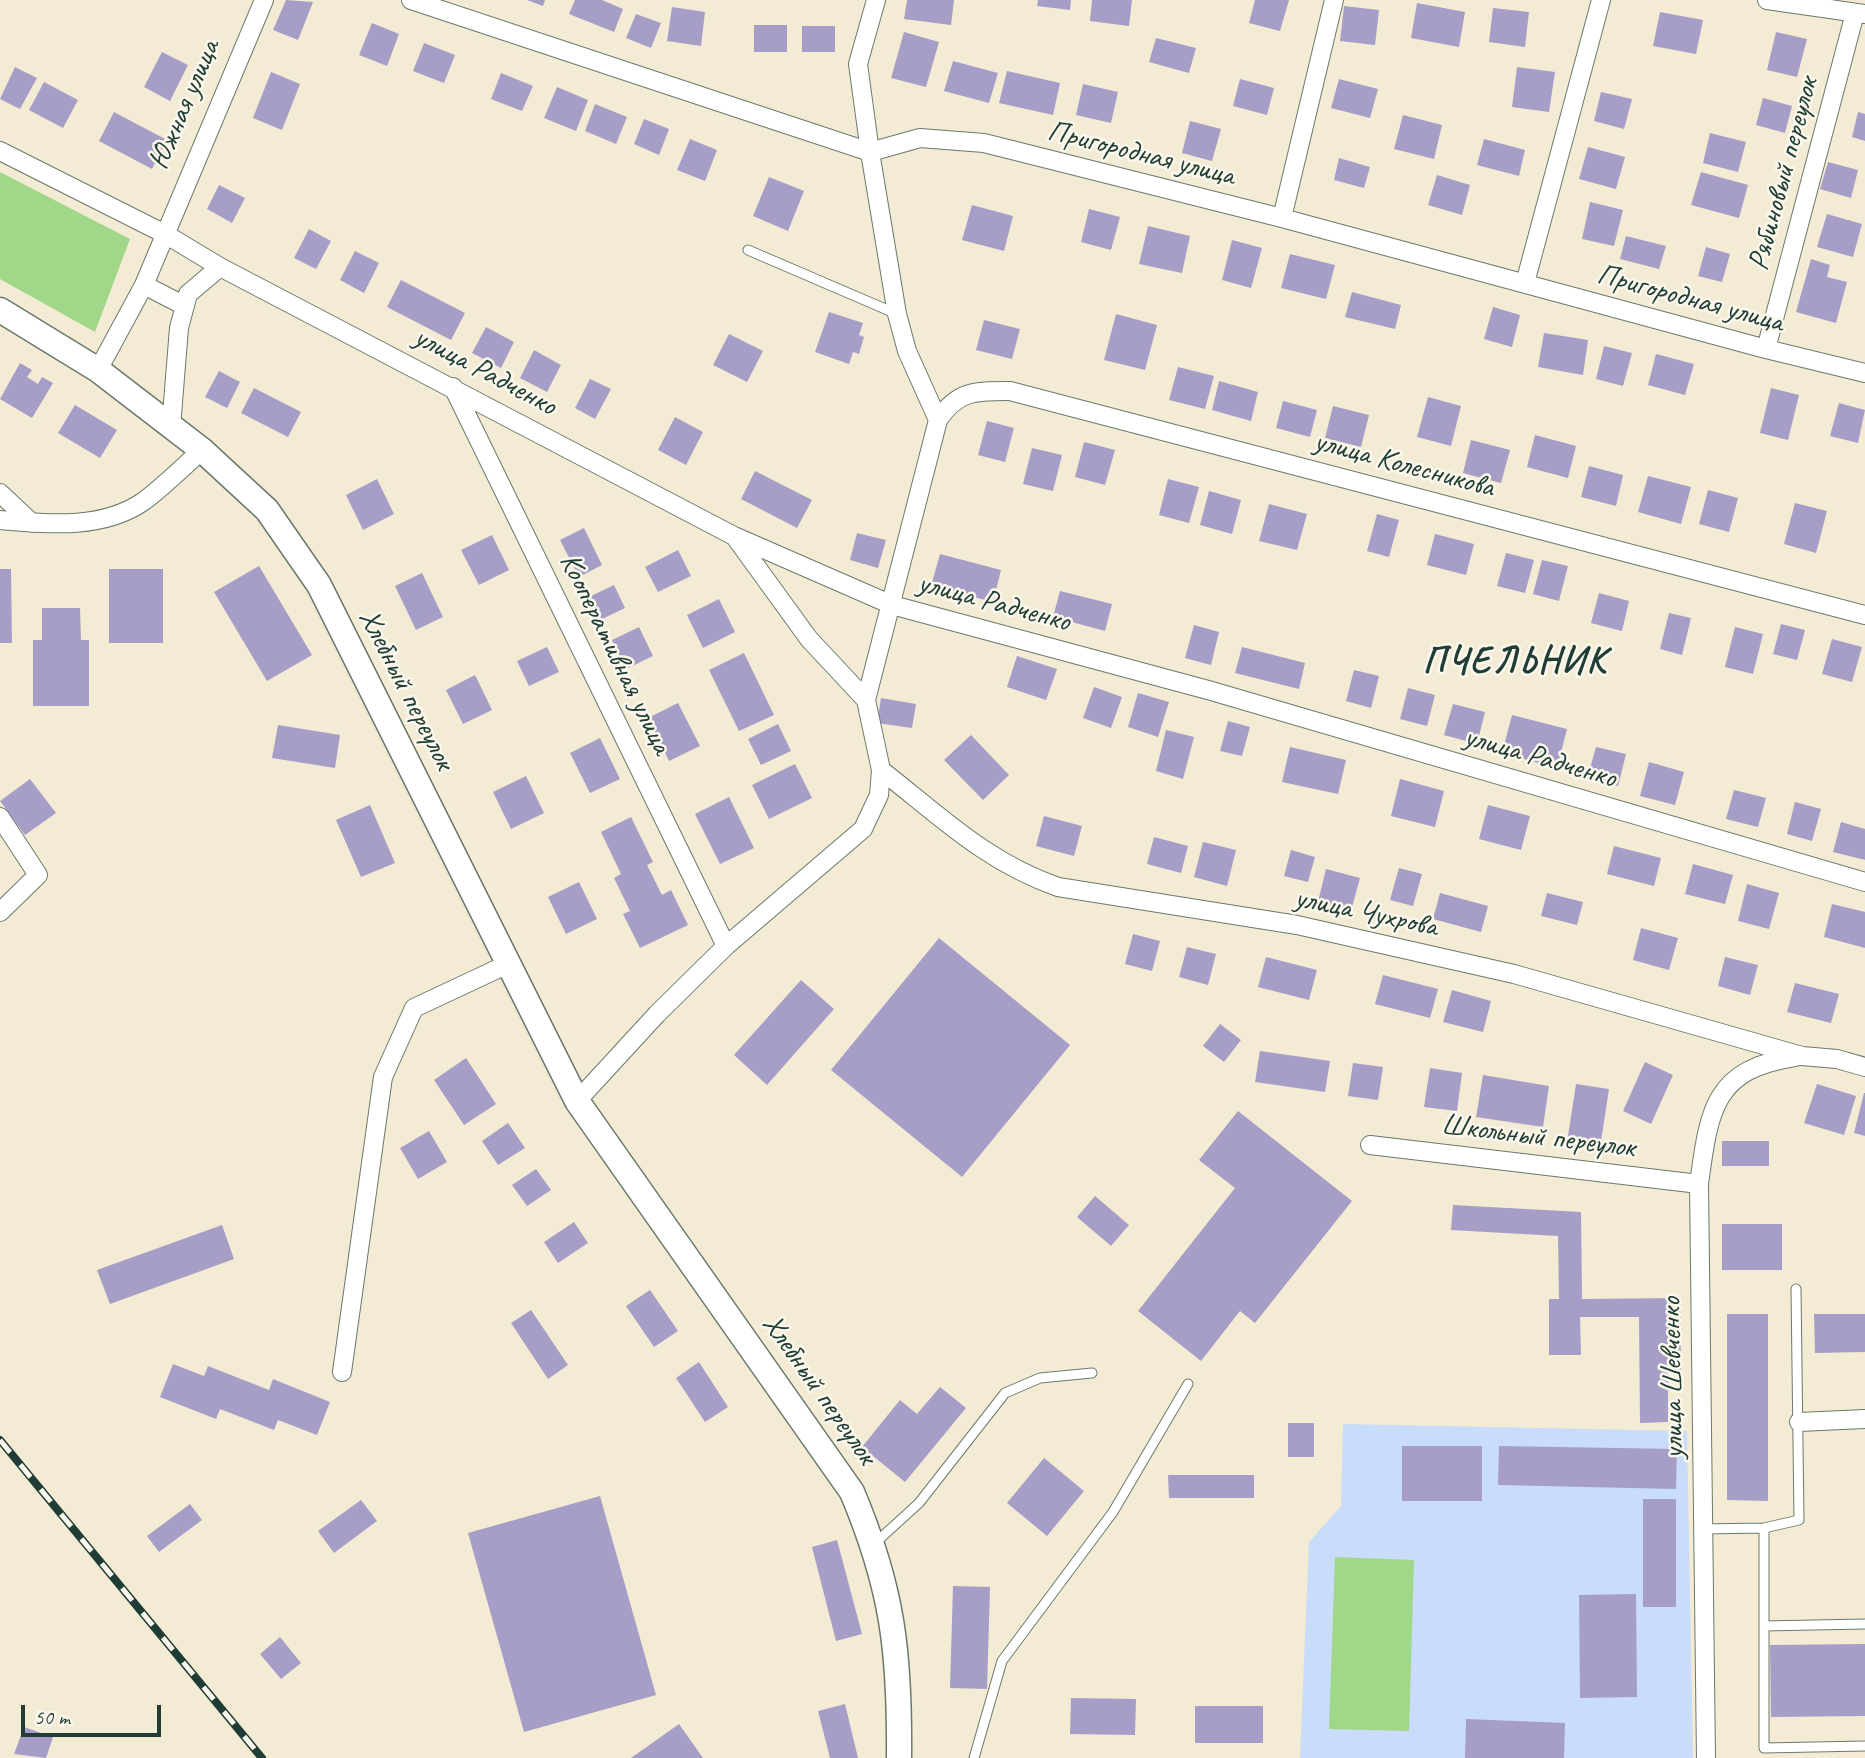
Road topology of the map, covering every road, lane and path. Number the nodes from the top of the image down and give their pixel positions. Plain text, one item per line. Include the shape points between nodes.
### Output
1 (264, 0) edge
2 (411, 0) edge
3 (1334, 0) edge
4 (1601, 0) edge
5 (1767, 0) edge
6 (434, 3) edge
7 (874, 5) edge
8 (1860, 13) edge
9 (0, 151) edge
10 (870, 152) junction
11 (1282, 218) junction
12 (165, 234) junction
13 (748, 250) dead end
14 (220, 267) junction
15 (1525, 283) junction
16 (144, 285) junction
17 (185, 306) junction
18 (0, 310) edge
19 (897, 314) junction
20 (1766, 349) junction
21 (98, 370) junction
22 (1865, 373) edge
23 (453, 387) junction
24 (937, 420) junction
25 (171, 426) junction
26 (202, 450) junction
27 (0, 493) edge
28 (0, 520) edge
29 (32, 523) junction
30 (734, 536) junction
31 (892, 604) junction
32 (1865, 615) edge
33 (866, 700) junction
34 (881, 770) junction
35 (0, 817) edge
36 (1865, 882) edge
37 (0, 912) edge
38 (726, 946) junction
39 (508, 964) junction
40 (1802, 1056) junction
41 (1865, 1067) edge
42 (577, 1101) junction
43 (1370, 1145) dead end
44 (1699, 1184) junction
45 (1796, 1289) dead end
46 (342, 1372) dead end
47 (1092, 1373) dead end
48 (1188, 1384) dead end
49 (1865, 1419) edge
50 (1799, 1422) junction
51 (1764, 1528) junction
52 (1702, 1529) junction
53 (874, 1545) junction
54 (1865, 1624) edge
55 (1764, 1626) junction
56 (1865, 1746) edge
57 (900, 1758) edge
58 (974, 1758) edge
59 (1706, 1758) edge

1 - 12 street, Южная улица
2 - 6 street
3 - 11 street
4 - 15 street
5 - 8 street
6 - 10 street
7 - 10 street via 858,64
8 - 20 street, Рябиновый переулок
9 - 12 street
10 - 11 street, Пригородная улица via 920,138 984,143
10 - 19 street
11 - 15 street, Пригородная улица
12 - 14 street, улица Радченко
12 - 16 street, Южная улица
13 - 19 lane
14 - 17 street via 188,294
14 - 23 street, улица Радченко
15 - 20 street, Пригородная улица
16 - 17 street
16 - 21 street, Южная улица
17 - 25 street
18 - 21 street
19 - 24 street via 907,351
20 - 22 street, Пригородная улица
21 - 25 street, Хлебный переулок
23 - 30 street, улица Радченко
23 - 38 street, Кооперативная улица
24 - 31 street
24 - 32 street, улица Колесникова via 959,397 978,391 1010,391
25 - 26 street, Хлебный переулок
26 - 29 street via 142,502 115,516 83,523
26 - 39 street, Хлебный переулок via 267,510 319,585
27 - 29 street
28 - 29 street
30 - 31 street, улица Радченко
30 - 33 street via 809,639
31 - 33 street
31 - 36 street, улица Радченко via 1208,690
33 - 34 street
34 - 38 street via 880,795 863,829
34 - 40 street, улица Чухрова via 987,855 1058,887 1297,925 1487,968
35 - 37 street via 38,875
38 - 42 street
39 - 42 street, Хлебный переулок
39 - 46 street via 414,1008 383,1076
40 - 41 street, улица Чухрова
40 - 44 street, улица Шевченко via 1768,1061 1744,1071 1720,1095 1707,1126
42 - 53 street, Хлебный переулок via 827,1452 852,1492
43 - 44 street, Школьный переулок
44 - 52 street, улица Шевченко
45 - 50 lane
47 - 53 lane via 1040,1378 1005,1393 919,1503
48 - 58 lane via 1113,1511 1002,1661
49 - 50 street
50 - 51 lane via 1799,1520
51 - 52 lane
51 - 55 lane
52 - 59 street, улица Шевченко
53 - 57 street, Хлебный переулок via 893,1617 900,1682
54 - 55 lane
55 - 56 lane via 1763,1748

